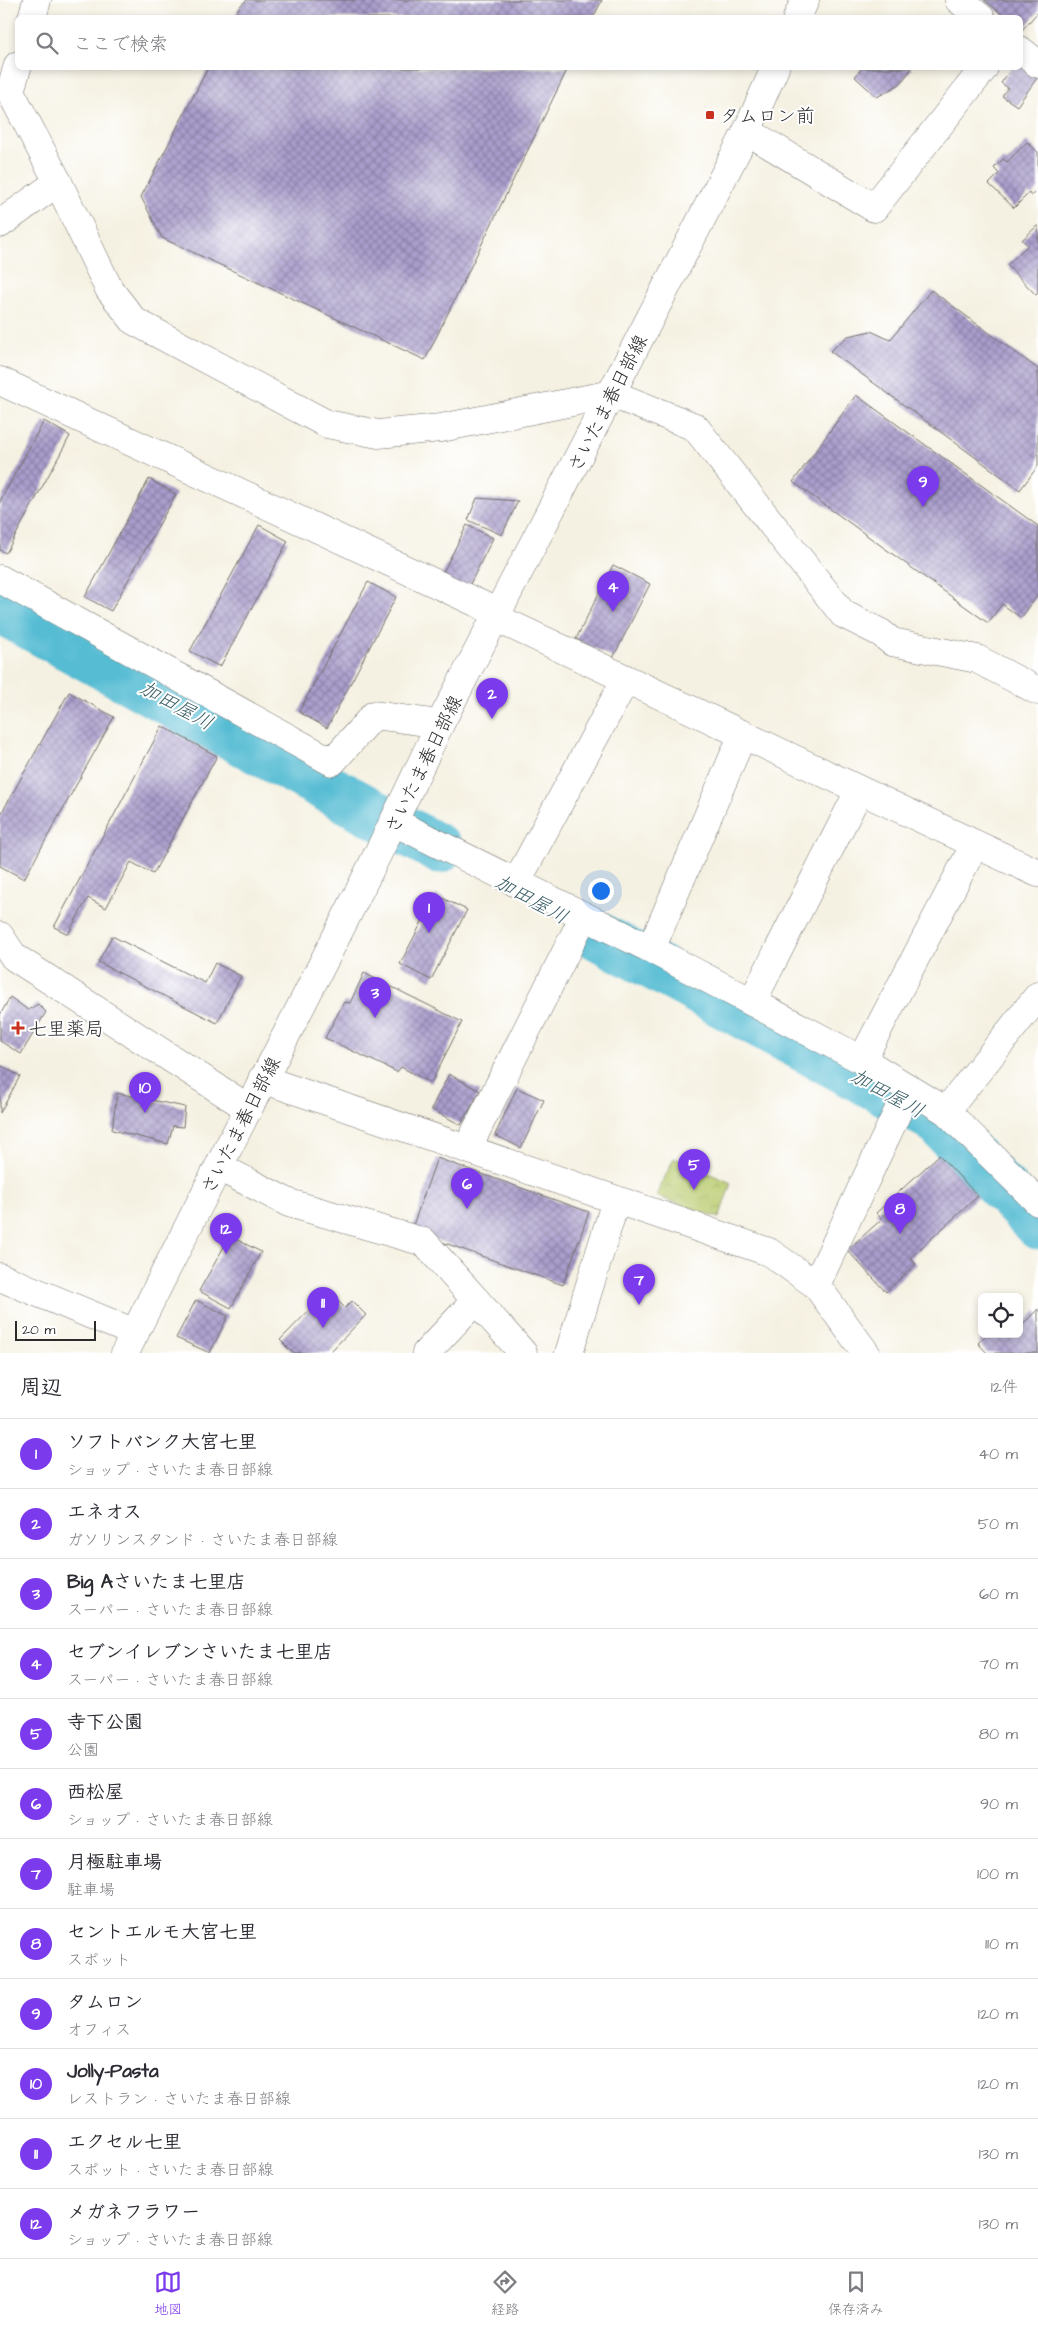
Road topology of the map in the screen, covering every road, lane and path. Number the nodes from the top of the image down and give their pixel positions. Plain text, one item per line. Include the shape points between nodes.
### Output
1 (37, 0) edge
2 (805, 0) edge
3 (959, 0) edge
4 (33, 15) edge
5 (798, 15) edge
6 (977, 15) edge
7 (1023, 52) edge
8 (1038, 64) edge
9 (16, 70) edge
10 (774, 70) edge
11 (982, 70) edge
12 (747, 131) junction
13 (58, 182) junction
14 (0, 224) edge
15 (0, 381) edge
16 (612, 394) junction
17 (0, 579) edge
18 (496, 618) junction
19 (626, 679) junction
20 (1038, 691) edge
21 (440, 724) junction
22 (743, 734) junction
23 (859, 791) junction
24 (394, 822) junction
25 (975, 844) junction
26 (1038, 873) edge
27 (516, 883) junction
28 (584, 916) junction
29 (0, 936) edge
30 (651, 949) junction
31 (1038, 996) edge
32 (752, 1002) junction
33 (862, 1060) junction
34 (262, 1079) junction
35 (248, 1108) junction
36 (946, 1110) junction
37 (898, 1112) dead end
38 (467, 1149) junction
39 (219, 1167) junction
40 (1036, 1195) edge
41 (616, 1200) junction
42 (0, 1277) edge
43 (816, 1285) junction
44 (476, 1300) junction
45 (130, 1343) edge
46 (426, 1353) edge
47 (523, 1353) edge
48 (569, 1353) edge
49 (866, 1353) edge

1 - 4 street
2 - 5 street
3 - 6 street
7 - 8 street
9 - 13 street via 10,91
10 - 12 street, さいたま春日部線
11 - 12 street via 874,208
12 - 16 street, さいたま春日部線
13 - 14 street
13 - 16 street via 109,289 134,321 327,424 378,434 441,428
15 - 18 street via 484,606
16 - 18 street, さいたま春日部線
16 - 20 street via 695,427 843,614 892,642 977,659
17 - 21 street via 332,762 374,715
18 - 19 street
18 - 21 street, さいたま春日部線
19 - 22 street
19 - 27 street
21 - 24 street, さいたま春日部線
22 - 23 street
22 - 30 street
23 - 25 street
23 - 32 street
24 - 27 street
24 - 34 street, さいたま春日部線
25 - 26 street
25 - 33 street
27 - 28 street
28 - 30 street
28 - 38 street
29 - 35 street via 14,957
30 - 32 street
31 - 36 street
32 - 33 street
33 - 36 street
34 - 35 street, さいたま春日部線
34 - 38 street
35 - 39 street, さいたま春日部線
36 - 40 street
37 - 43 street
38 - 41 street
39 - 44 street via 289,1203 424,1242
39 - 45 street, さいたま春日部線
41 - 43 street via 769,1252
41 - 48 street
42 - 45 street
43 - 49 street
44 - 46 street
44 - 47 street

